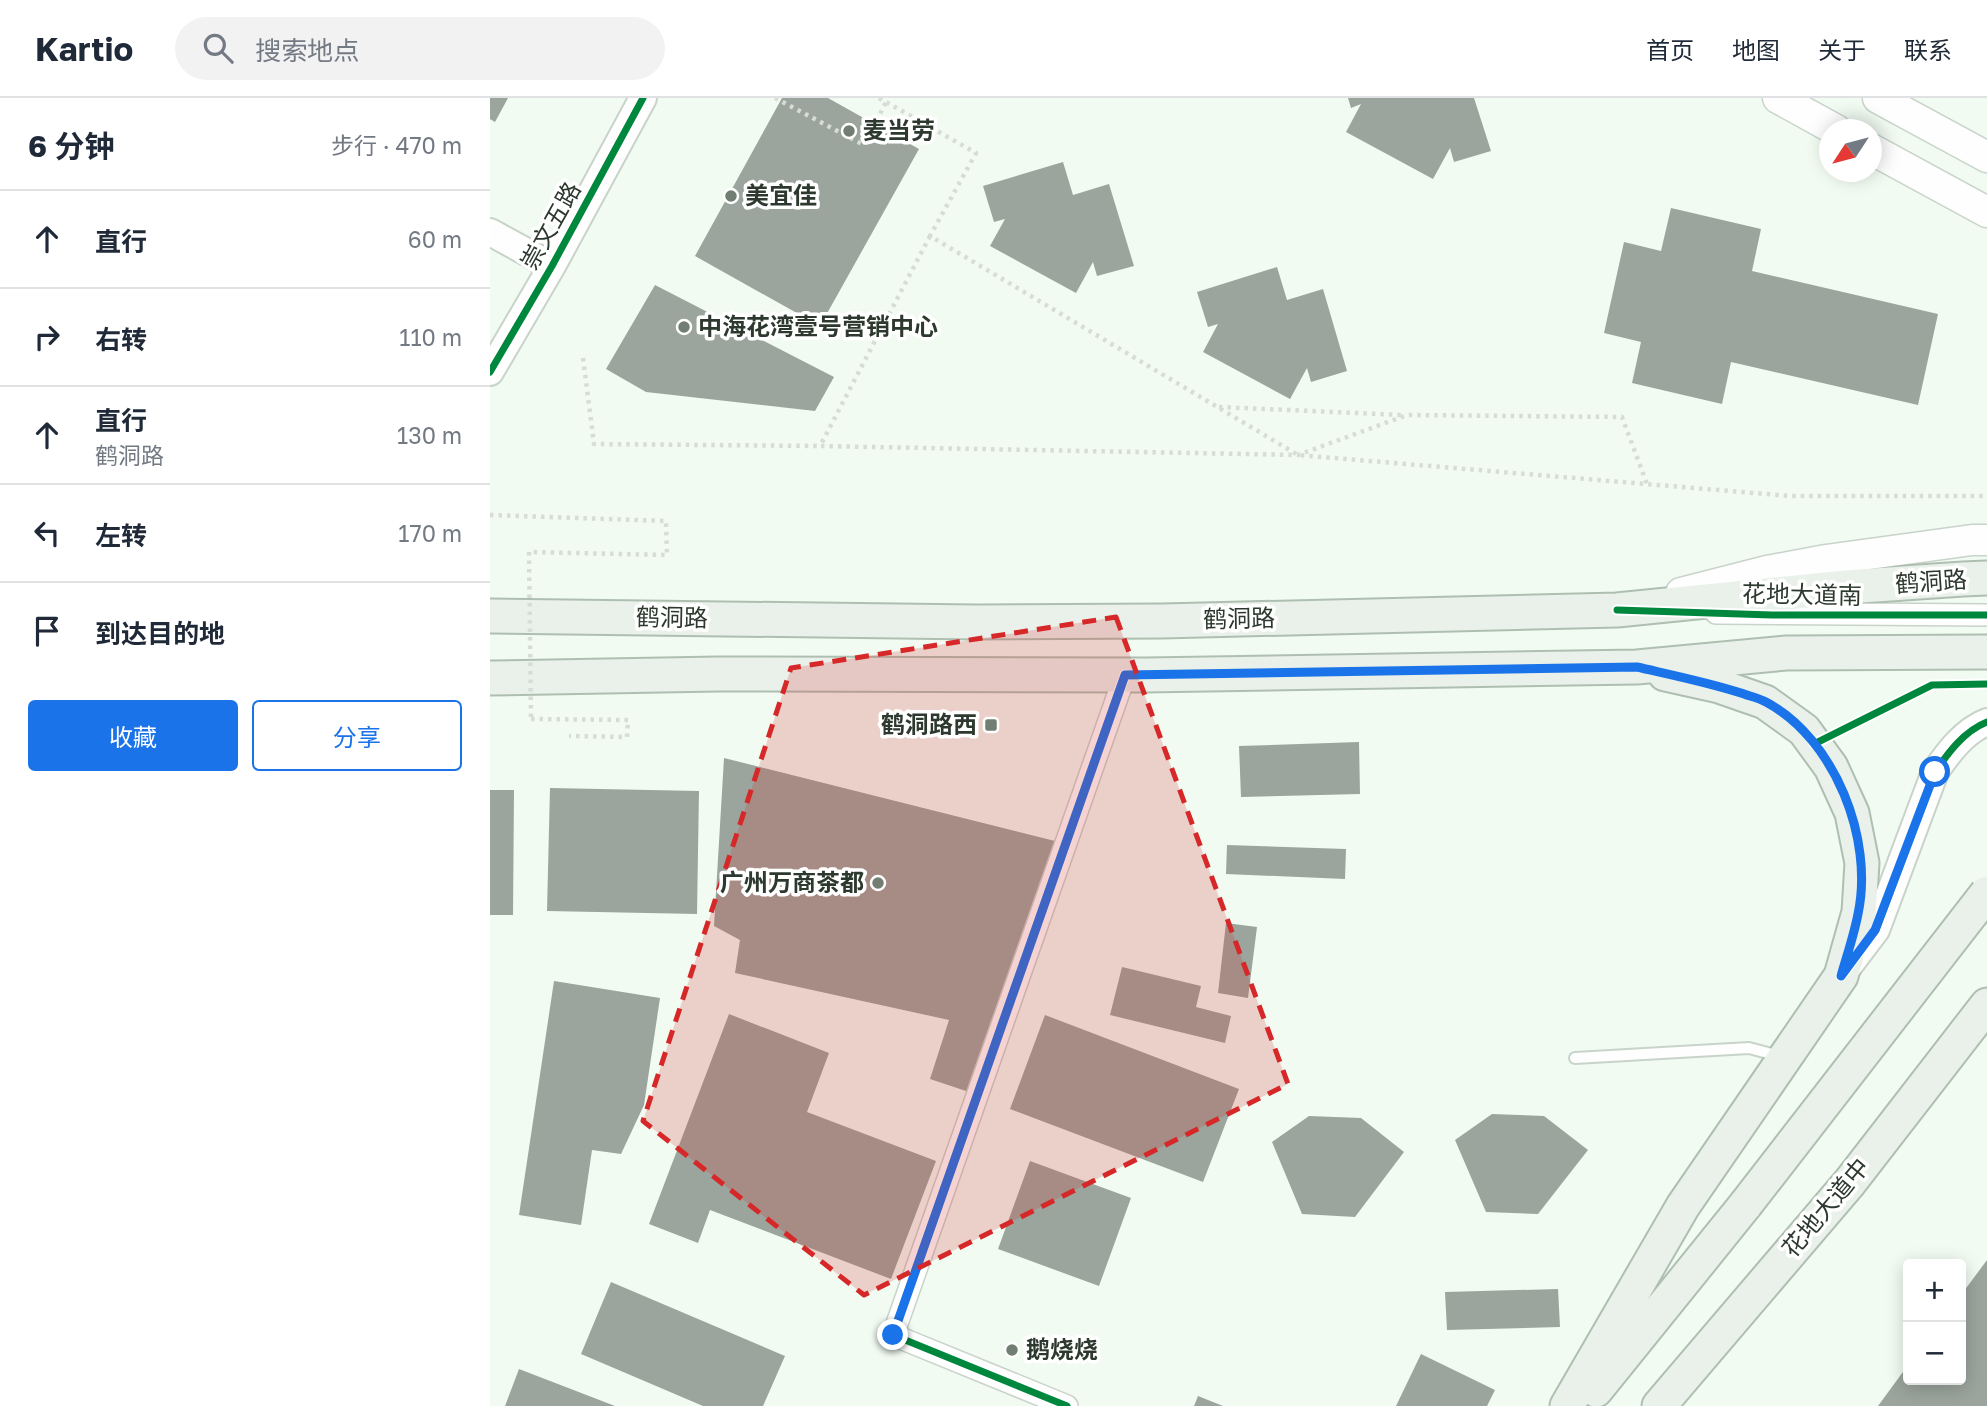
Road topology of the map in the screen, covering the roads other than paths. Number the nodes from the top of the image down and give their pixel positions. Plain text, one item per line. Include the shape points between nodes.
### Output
1 (643, 98) edge
2 (1778, 98) edge
3 (1878, 98) edge
4 (1819, 121) edge
5 (1882, 155) edge
6 (1987, 157) edge
7 (1987, 212) edge
8 (490, 232) edge
9 (552, 266) junction
10 (490, 372) edge
11 (1987, 540) edge
12 (1975, 579) edge
13 (1618, 610) junction
14 (1987, 615) edge
15 (490, 616) edge
16 (1987, 652) edge
17 (1637, 667) junction
18 (1125, 675) junction
19 (490, 678) edge
20 (1987, 722) edge
21 (1987, 893) edge
22 (1841, 976) junction
23 (1982, 1009) edge
24 (1575, 1058) dead end
25 (1785, 1058) junction
26 (1067, 1406) edge
27 (1567, 1406) edge
28 (1582, 1406) edge
29 (1659, 1406) edge

1 - 9 street, 崇文五路
2 - 4 main road
3 - 6 main road
5 - 7 main road
8 - 9 street
9 - 10 street, 崇文五路
11 - 13 main road, 花地大道南 via 1779,569
12 - 13 main road, 鹤洞路
13 - 14 street, 花地大道南
13 - 15 main road, 鹤洞路 via 989,622
16 - 17 main road via 1786,653
17 - 18 main road
17 - 22 main road via 1766,702 1804,730 1831,767 1852,813 1862,863 1859,912
18 - 19 main road
18 - 26 street via 893,1335
20 - 22 street via 1948,752 1935,772 1875,930
21 - 28 main road, bridge via 1746,1204
22 - 25 main road
23 - 29 main road, 花地大道中 via 1850,1182
24 - 25 lane via 1749,1048
25 - 27 main road via 1683,1206

